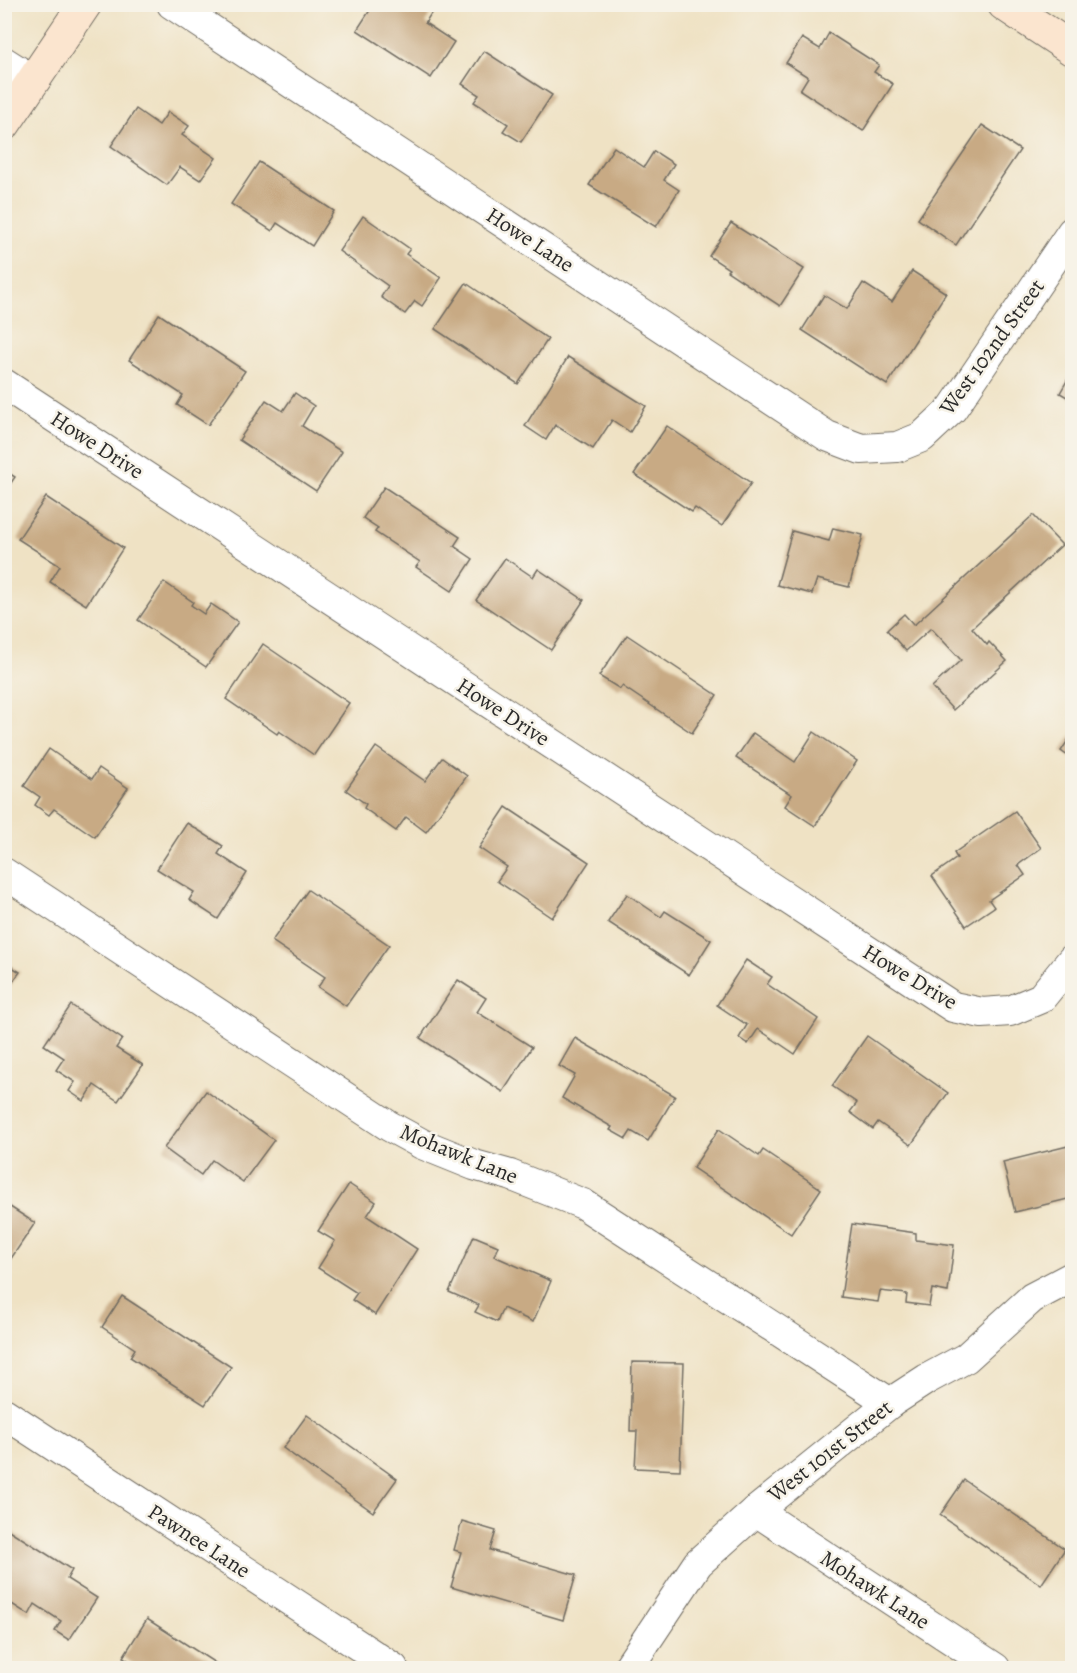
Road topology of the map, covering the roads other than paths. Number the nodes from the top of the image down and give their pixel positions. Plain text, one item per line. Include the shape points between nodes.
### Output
1 (85, 4) edge
2 (172, 4) edge
3 (1004, 4) edge
4 (1072, 50) edge
5 (4, 62) edge
6 (34, 81) junction
7 (4, 124) edge
8 (1072, 232) edge
9 (4, 384) edge
10 (897, 447) joint
11 (4, 873) edge
12 (1072, 960) edge
13 (1072, 1277) edge
14 (890, 1403) junction
15 (4, 1413) edge
16 (756, 1510) junction
17 (393, 1668) edge
18 (628, 1668) edge
19 (995, 1668) edge

1 - 6 main road
2 - 10 street, Howe Lane via 827,436 861,448
3 - 4 main road
5 - 6 street
6 - 7 main road
8 - 10 street, West 102nd Street via 952,409 922,437
9 - 12 street, Howe Drive via 953,1007 982,1013 1010,1011 1041,998
11 - 14 street, Mohawk Lane via 389,1126 474,1165 583,1204
13 - 14 street, West 101st Street via 1032,1298 966,1358
14 - 16 street, West 101st Street
15 - 17 street, Pawnee Lane
16 - 18 street, West 101st Street via 698,1563
16 - 19 street, Mohawk Lane

